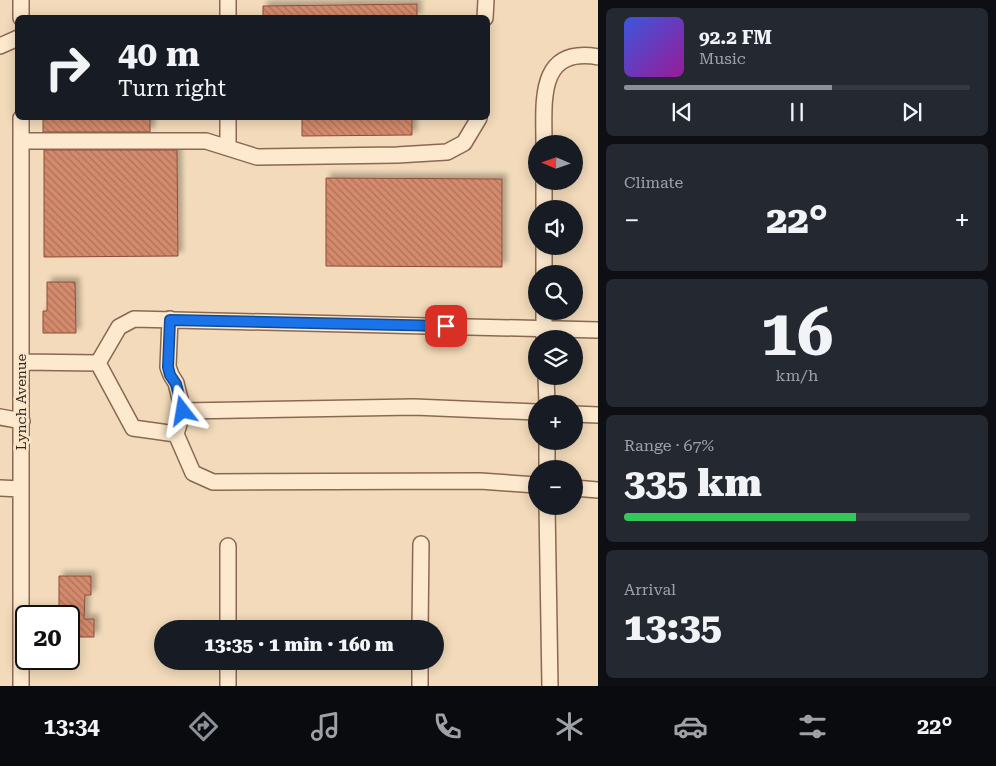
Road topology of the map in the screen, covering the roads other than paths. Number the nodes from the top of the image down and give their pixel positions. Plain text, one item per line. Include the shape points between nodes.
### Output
1 (21, 0) edge
2 (228, 0) edge
3 (486, 0) edge
4 (21, 15) edge
5 (228, 15) edge
6 (485, 15) edge
7 (15, 39) edge
8 (0, 46) edge
9 (598, 58) edge
10 (21, 120) edge
11 (228, 120) edge
12 (479, 120) edge
13 (544, 135) edge
14 (21, 141) junction
15 (228, 148) junction
16 (170, 320) junction
17 (598, 330) edge
18 (583, 331) edge
19 (528, 333) edge
20 (22, 362) junction
21 (98, 362) junction
22 (183, 411) junction
23 (528, 412) edge
24 (583, 414) edge
25 (598, 415) edge
26 (0, 417) edge
27 (22, 421) junction
28 (176, 434) junction
29 (528, 484) edge
30 (0, 488) edge
31 (21, 488) junction
32 (583, 489) edge
33 (598, 490) edge
34 (547, 515) edge
35 (421, 544) dead end
36 (228, 546) dead end
37 (228, 620) edge
38 (420, 620) edge
39 (228, 670) edge
40 (420, 670) edge
41 (21, 686) edge
42 (228, 686) edge
43 (420, 686) edge
44 (550, 686) edge

1 - 4 street
2 - 5 street
3 - 6 street
7 - 8 street
9 - 13 street via 583,55 565,59 550,71 544,100
10 - 14 street, Lynch Avenue
11 - 15 street
12 - 15 street via 464,143 447,152 257,157
14 - 15 street via 206,141
14 - 20 street, Lynch Avenue
16 - 19 street
16 - 21 street via 134,319 119,327
16 - 22 street via 168,367
17 - 18 street
20 - 21 street
20 - 27 street, Lynch Avenue
21 - 28 street via 132,428
22 - 23 street via 414,407
22 - 28 street
24 - 25 street
26 - 27 street
27 - 31 street, Lynch Avenue
28 - 29 street via 194,473 213,482 480,481
30 - 31 street
31 - 41 street, Lynch Avenue
32 - 33 street
34 - 44 street
35 - 38 street
36 - 37 street
39 - 42 street
40 - 43 street

